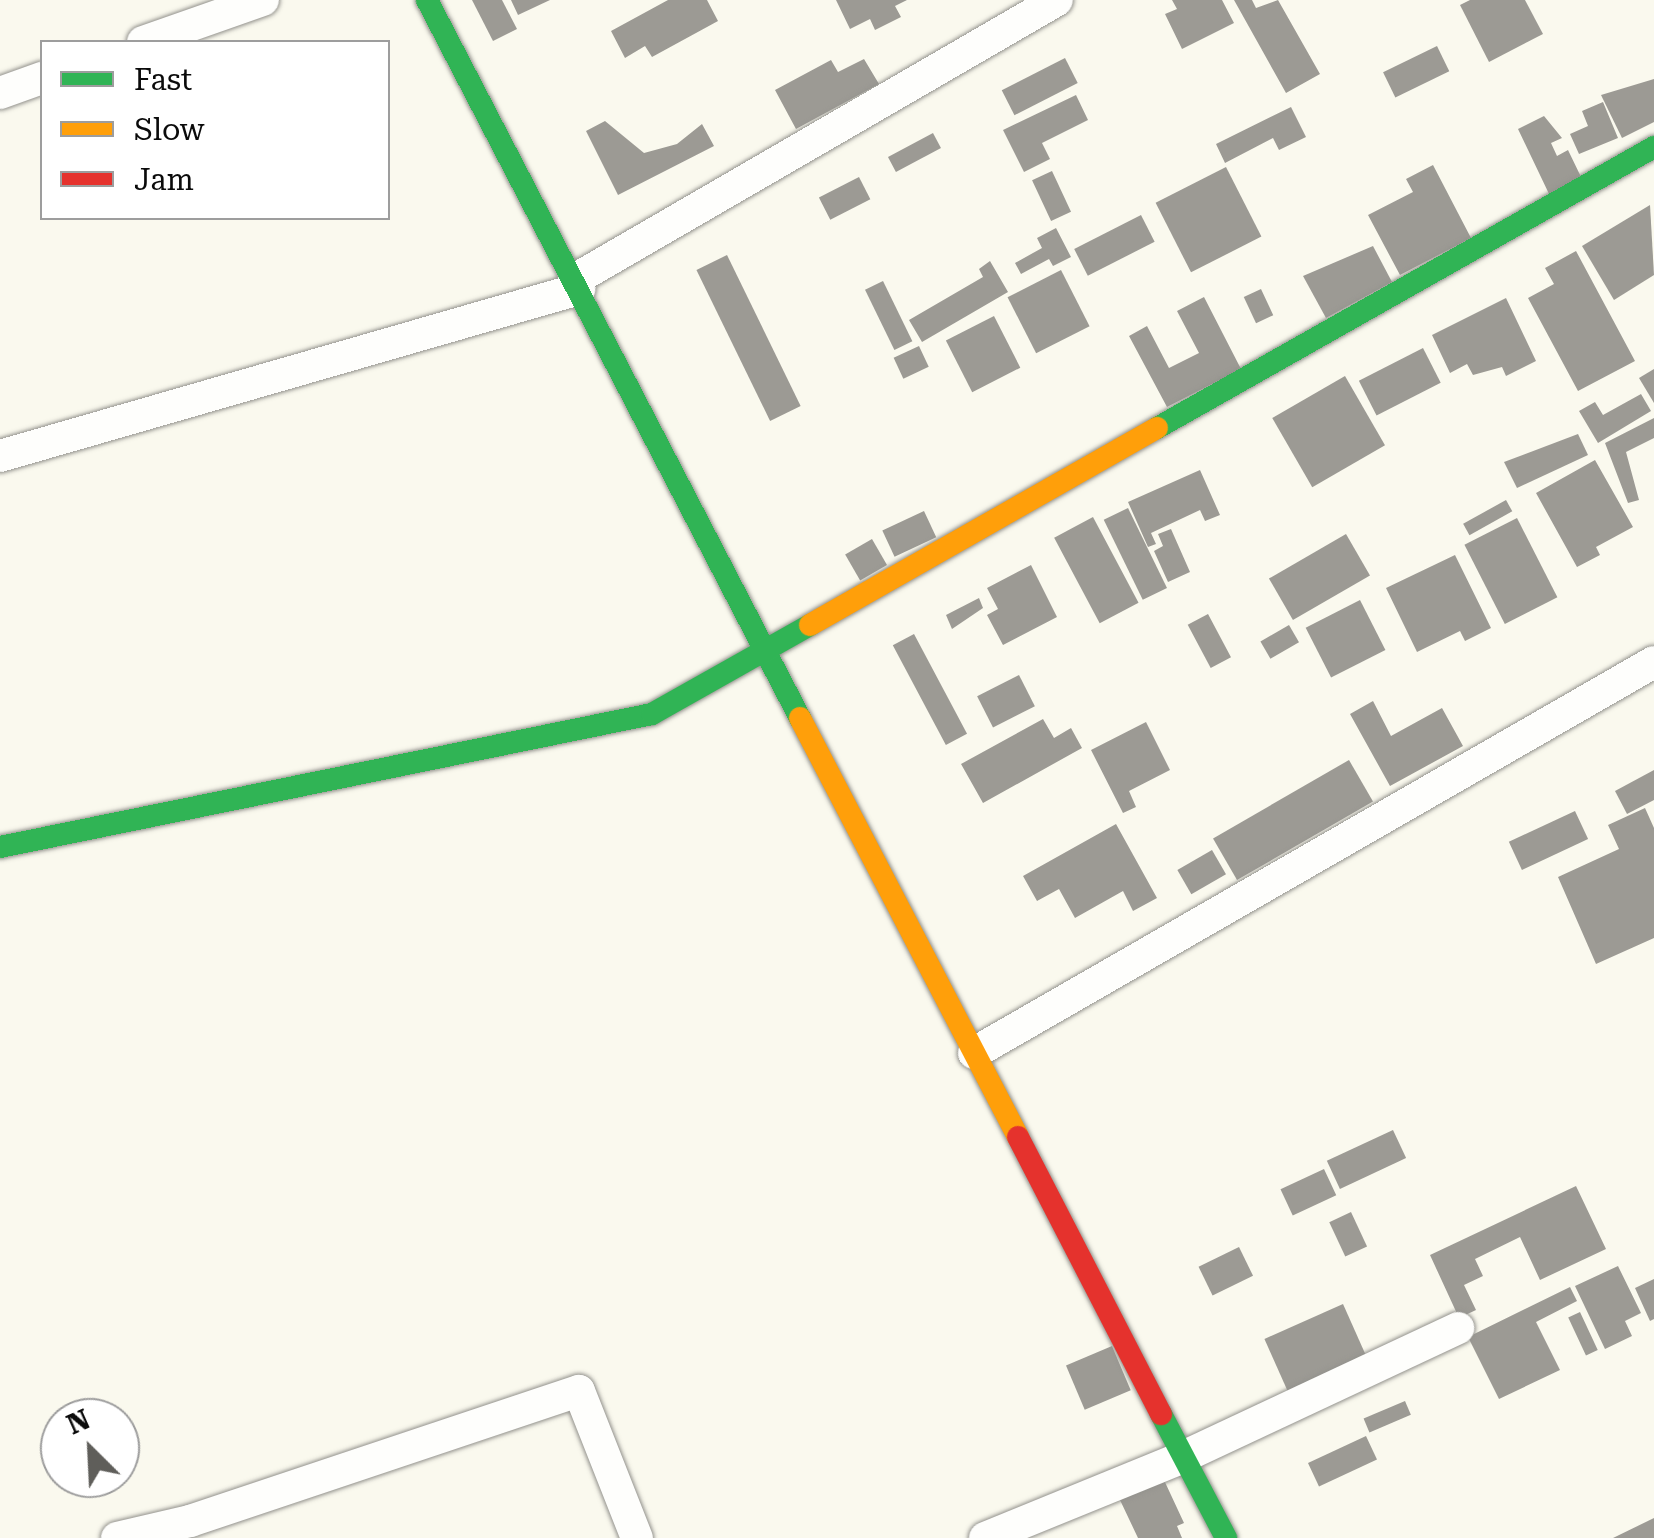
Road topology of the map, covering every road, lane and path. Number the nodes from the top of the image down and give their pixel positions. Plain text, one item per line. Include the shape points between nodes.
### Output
1 (263, 0) edge
2 (426, 0) edge
3 (1057, 0) edge
4 (149, 40) edge
5 (40, 79) edge
6 (0, 93) edge
7 (1654, 147) edge
8 (576, 284) junction
9 (0, 456) edge
10 (764, 648) junction
11 (1654, 662) edge
12 (0, 847) edge
13 (974, 1053) junction
14 (1458, 1328) dead end
15 (1183, 1457) junction
16 (192, 1530) edge
17 (117, 1538) edge
18 (637, 1538) edge
19 (985, 1538) edge
20 (1226, 1538) edge

1 - 4 street
2 - 8 street
3 - 8 street
5 - 6 street
7 - 10 street
8 - 9 street
8 - 10 street
10 - 12 street via 652,714
10 - 13 street
11 - 13 street
13 - 15 street
14 - 15 street
15 - 19 street
15 - 20 street
16 - 17 street
16 - 18 street via 579,1391

